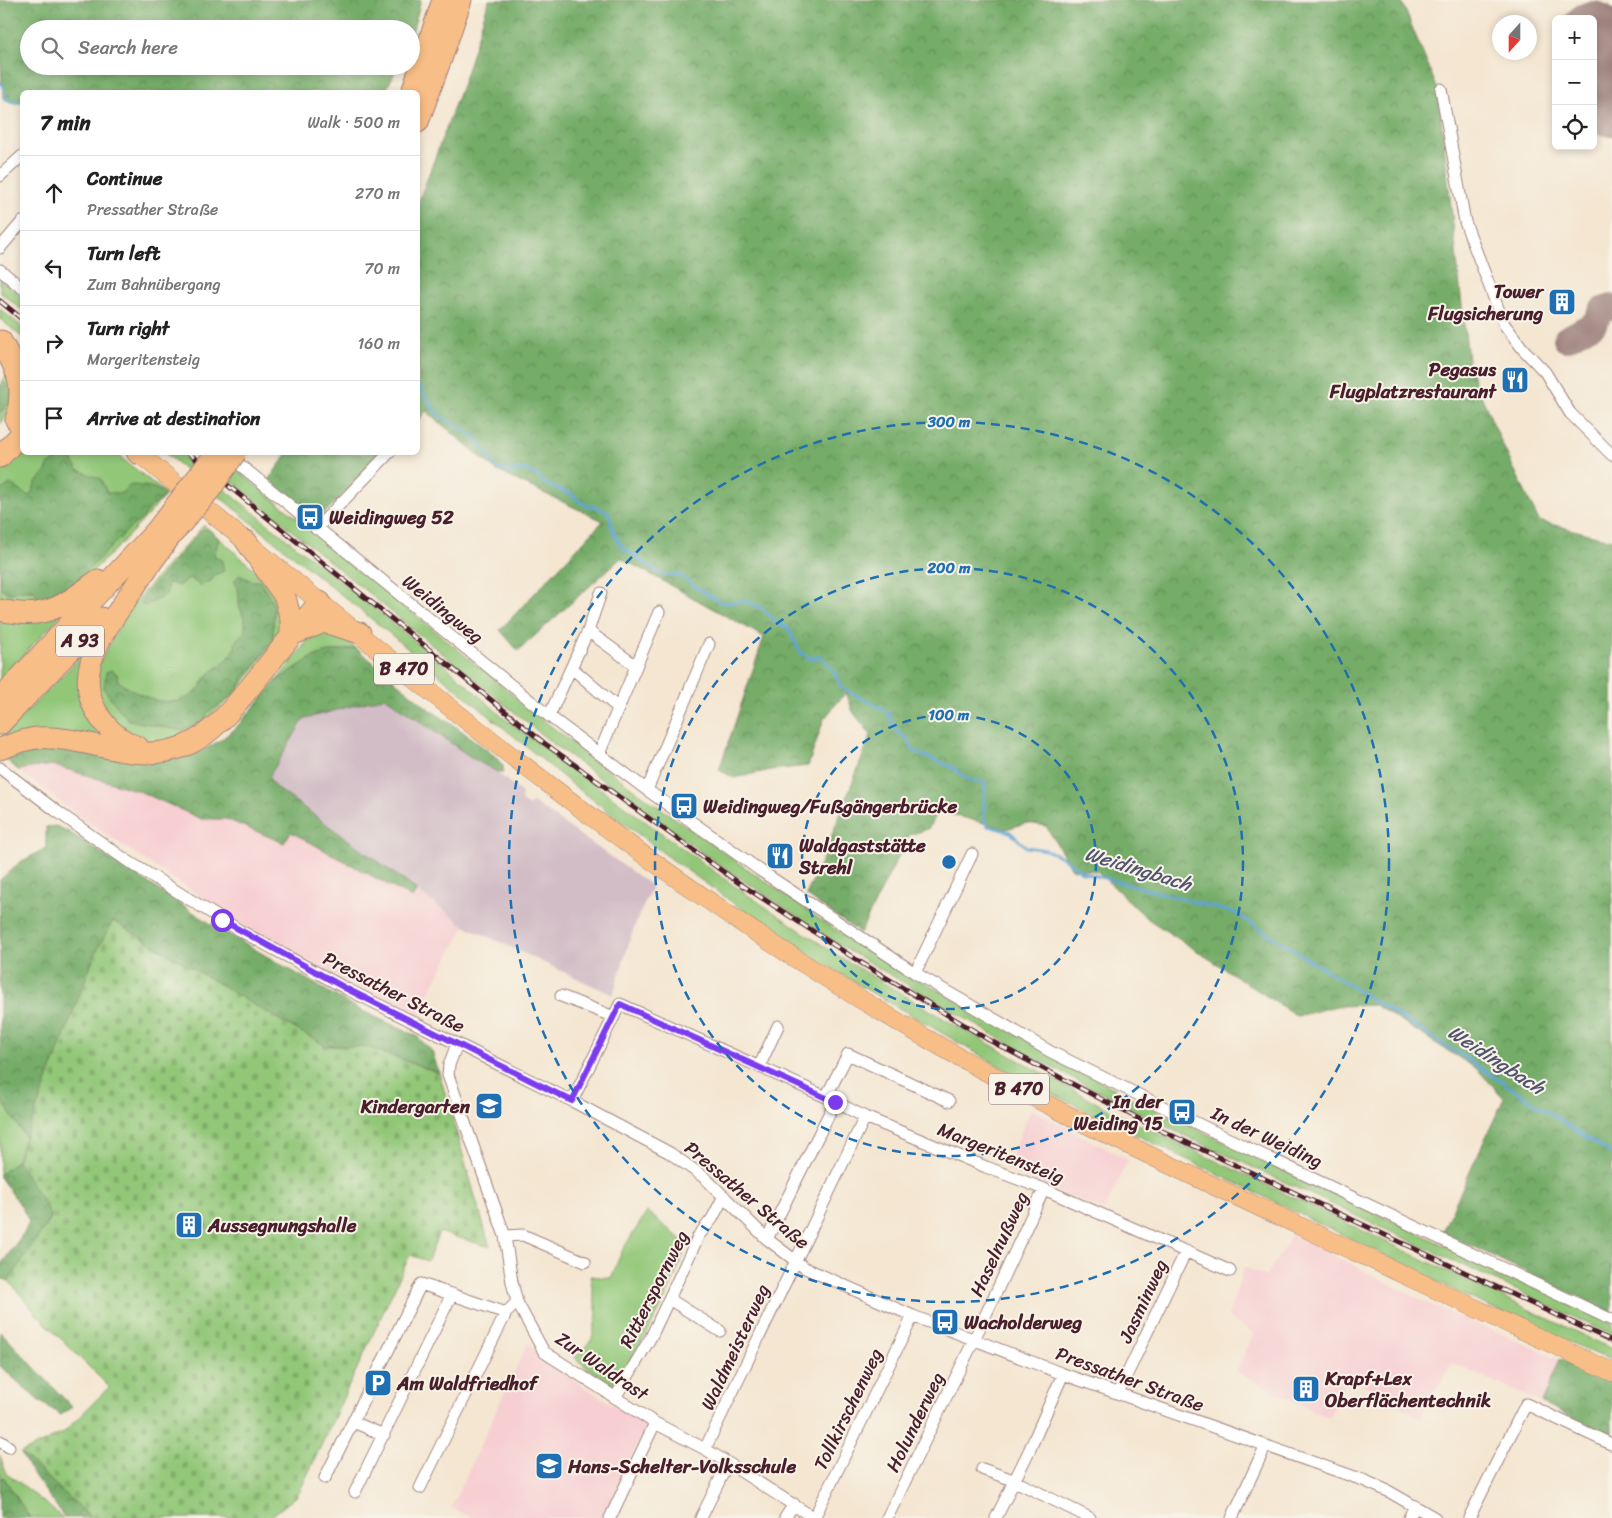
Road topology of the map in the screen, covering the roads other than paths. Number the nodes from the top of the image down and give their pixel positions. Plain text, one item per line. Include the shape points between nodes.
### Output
1 (443, 0) edge
2 (461, 0) edge
3 (420, 68) edge
4 (418, 75) edge
5 (1441, 89) dead end
6 (413, 90) edge
7 (420, 116) edge
8 (20, 158) edge
9 (0, 176) edge
10 (20, 224) edge
11 (0, 248) edge
12 (0, 270) edge
13 (20, 286) edge
14 (1, 341) edge
15 (17, 429) edge
16 (141, 455) edge
17 (215, 455) edge
18 (228, 455) edge
19 (234, 455) edge
20 (387, 455) edge
21 (1612, 455) edge
22 (0, 457) edge
23 (316, 529) junction
24 (246, 541) junction
25 (154, 544) junction
26 (601, 593) dead end
27 (320, 602) junction
28 (0, 610) edge
29 (659, 612) dead end
30 (588, 631) junction
31 (360, 633) junction
32 (291, 636) junction
33 (709, 644) dead end
34 (636, 666) junction
35 (572, 668) junction
36 (0, 699) edge
37 (618, 708) junction
38 (548, 716) junction
39 (0, 724) edge
40 (6, 747) edge
41 (154, 752) junction
42 (599, 754) junction
43 (0, 768) edge
44 (647, 790) junction
45 (972, 854) dead end
46 (742, 857) joint
47 (915, 972) junction
48 (561, 996) dead end
49 (614, 1017) junction
50 (778, 1026) dead end
51 (457, 1044) junction
52 (759, 1067) junction
53 (830, 1100) junction
54 (572, 1101) junction
55 (949, 1101) dead end
56 (865, 1117) junction
57 (1044, 1189) junction
58 (724, 1196) junction
59 (505, 1236) junction
60 (767, 1239) junction
61 (1186, 1251) junction
62 (795, 1261) junction
63 (585, 1262) dead end
64 (1230, 1271) dead end
65 (452, 1294) junction
66 (669, 1300) junction
67 (517, 1302) junction
68 (506, 1313) junction
69 (913, 1316) junction
70 (1612, 1320) edge
71 (720, 1331) dead end
72 (974, 1340) junction
73 (1612, 1372) edge
74 (1063, 1374) junction
75 (1118, 1393) junction
76 (616, 1398) junction
77 (352, 1422) junction
78 (655, 1423) junction
79 (384, 1435) junction
80 (1611, 1444) edge
81 (1265, 1447) junction
82 (705, 1449) junction
83 (728, 1463) junction
84 (982, 1469) dead end
85 (325, 1478) dead end
86 (1013, 1480) junction
87 (420, 1488) dead end
88 (356, 1492) dead end
89 (794, 1504) junction
90 (1415, 1506) junction
91 (610, 1518) edge
92 (701, 1518) edge
93 (785, 1518) edge
94 (814, 1518) edge
95 (887, 1518) edge
96 (996, 1518) edge
97 (1090, 1518) edge
98 (1232, 1518) edge
99 (1409, 1518) edge
100 (1435, 1518) edge
101 (1469, 1518) edge

1 - 3 highway
2 - 7 highway
4 - 6 highway
5 - 21 street via 1465,222 1504,324 1545,372 1570,413
8 - 9 street
10 - 11 street
12 - 13 street
14 - 15 highway via 20,382
15 - 22 highway
16 - 24 main road, B 470
17 - 25 highway, A 93, bridge
18 - 23 street, Weidingweg
19 - 25 highway, A 93, bridge via 209,491
20 - 23 street
23 - 38 street, Weidingweg
24 - 27 main road, B 470
24 - 32 highway via 285,597
25 - 28 highway via 66,603 45,613
25 - 36 highway, A 93
25 - 39 highway, A 93 via 86,636
25 - 41 highway via 95,648 89,670 89,694 97,714 113,734
26 - 30 street
27 - 31 main road, B 470
27 - 32 highway
29 - 34 street
30 - 34 street
30 - 35 street
31 - 32 highway via 324,622
31 - 73 main road, B 470 via 535,773 679,879 810,968 917,1033 1106,1134
32 - 41 highway via 228,715 207,734 175,750
33 - 44 street
34 - 37 street
35 - 37 street
35 - 38 street
37 - 42 street
38 - 42 street, Weidingweg
40 - 41 highway via 36,738 63,739 125,752
42 - 44 street, Weidingweg
43 - 51 street, Pressather Straße via 126,860 239,930
44 - 46 street, Weidingweg
45 - 47 street
46 - 47 street, In der Weiding
47 - 70 street, In der Weiding via 1052,1052
48 - 49 street
49 - 52 street, Margeritensteig via 620,1004
49 - 54 street
50 - 52 street
51 - 54 street, Pressather Straße
51 - 59 street, Zur Waldrast via 448,1065 448,1075
52 - 53 street, Margeritensteig
53 - 55 street via 848,1054
53 - 56 street, Margeritensteig
53 - 60 street
54 - 58 street, Pressather Straße via 670,1153
56 - 57 street, Margeritensteig
56 - 62 street, Waldmeisterweg
57 - 61 street, Margeritensteig
57 - 72 street, Haselnußweg
58 - 60 street, Pressather Straße
58 - 66 street, Ritterspornweg via 699,1235
59 - 63 street via 524,1235
59 - 67 street, Zur Waldrast
60 - 62 street, Pressather Straße
61 - 64 street, Margeritensteig
61 - 75 street, Jasminweg
62 - 69 street, Pressather Straße via 823,1277
62 - 82 street, Waldmeisterweg
65 - 68 street
65 - 77 street via 421,1284
65 - 79 street
66 - 71 street
66 - 76 street, Ritterspornweg
67 - 68 street
67 - 76 street, Zur Waldrast via 544,1352
68 - 87 street
69 - 72 street, Pressather Straße
69 - 94 street, Tollkirschenweg
72 - 74 street, Pressather Straße
72 - 95 street, Holunderweg
74 - 75 street, Pressather Straße
74 - 86 street
75 - 81 street, Pressather Straße
76 - 78 street, Zur Waldrast
77 - 79 street
77 - 85 street
78 - 82 street, Zur Waldrast
78 - 91 street
79 - 88 street
80 - 101 street via 1526,1404
81 - 90 street, Pressather Straße via 1363,1480
81 - 98 street
82 - 83 street, Zur Waldrast
83 - 89 street, Zur Waldrast
83 - 92 street
84 - 86 street
86 - 96 street
86 - 97 street
89 - 93 street
89 - 94 street, Zur Waldrast
90 - 99 street
90 - 100 street, Pressather Straße

